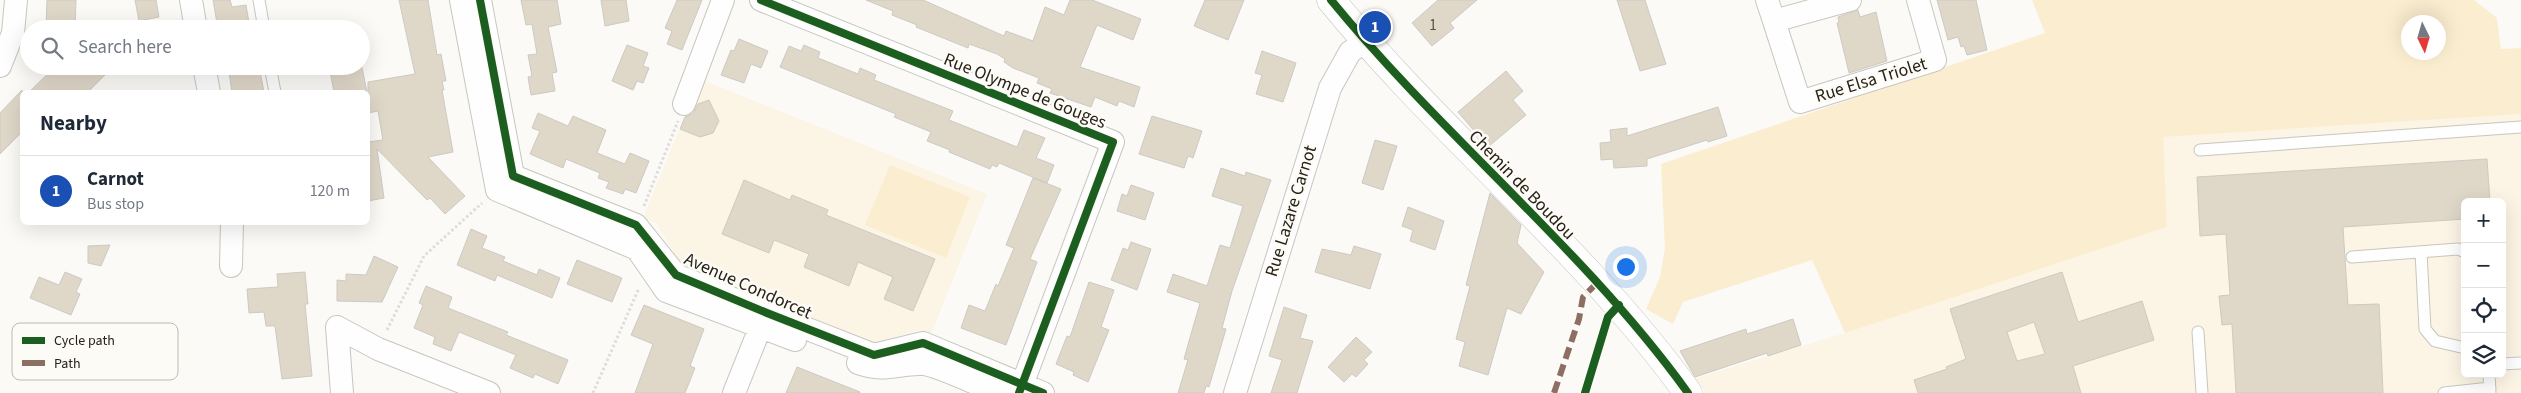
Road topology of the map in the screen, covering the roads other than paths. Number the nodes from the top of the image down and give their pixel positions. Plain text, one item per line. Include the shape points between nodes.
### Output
1 (16, 0) edge
2 (191, 0) edge
3 (259, 0) edge
4 (461, 0) edge
5 (480, 0) edge
6 (723, 0) edge
7 (761, 0) edge
8 (1850, 0) edge
9 (1918, 0) edge
10 (1340, 3) edge
11 (1770, 10) edge
12 (194, 20) edge
13 (262, 20) edge
14 (1367, 40) junction
15 (0, 66) edge
16 (206, 75) edge
17 (272, 75) edge
18 (209, 90) edge
19 (275, 90) edge
20 (684, 104) road end
21 (2521, 128) edge
22 (2200, 150) dead end
23 (232, 225) edge
24 (2461, 250) edge
25 (2421, 252) junction
26 (2352, 257) dead end
27 (231, 266) dead end
28 (764, 320) junction
29 (2198, 332) dead end
30 (2461, 347) edge
31 (2521, 363) edge
32 (2506, 364) edge
33 (1028, 390) edge
34 (2490, 390) edge
35 (342, 393) edge
36 (489, 393) edge
37 (734, 393) edge
38 (998, 393) edge
39 (1234, 393) edge
40 (1688, 393) edge
41 (2202, 393) edge
42 (2444, 393) edge

1 - 15 street via 13,32
2 - 12 street
3 - 13 lane
4 - 28 street, Avenue Condorcet via 497,190 637,249 666,291
5 - 28 street, Avenue Condorcet via 513,176 636,225 676,275
6 - 20 street
7 - 33 street, Rue Olympe de Gouges via 1114,142
8 - 11 street, Rue Elsa Triolet
9 - 11 street, Rue Elsa Triolet via 1935,60 1800,102
10 - 14 street, Chemin de Boudou
14 - 39 street, Rue Lazare Carnot via 1350,52 1330,88
14 - 40 street, Chemin de Boudou via 1418,100 1619,305
16 - 18 street
17 - 19 lane
21 - 22 lane
23 - 27 street
24 - 25 lane
25 - 26 lane
25 - 30 lane via 2425,329 2436,341
28 - 33 street, Avenue Condorcet via 874,355 923,343
28 - 37 street
28 - 38 street, Avenue Condorcet via 869,367 923,364
29 - 41 lane
31 - 32 lane
34 - 42 lane
35 - 36 street via 336,328 378,349

